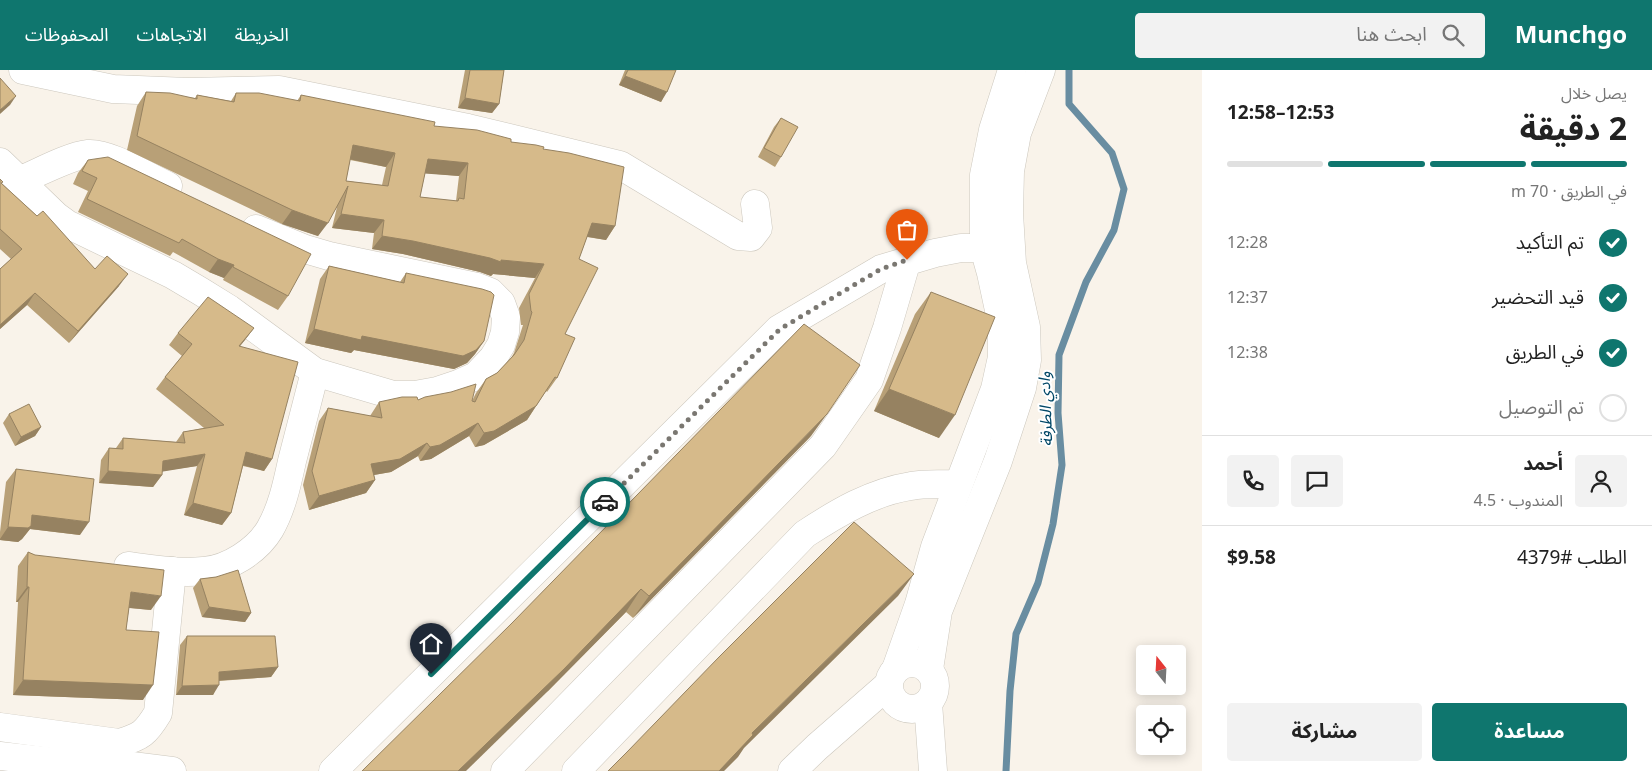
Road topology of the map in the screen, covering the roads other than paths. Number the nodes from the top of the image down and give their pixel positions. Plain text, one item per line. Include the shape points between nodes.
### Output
1 (23, 70) edge
2 (1012, 70) edge
3 (1041, 70) edge
4 (9, 171) edge
5 (190, 197) edge
6 (755, 204) dead end
7 (233, 218) edge
8 (984, 248) junction
9 (907, 260) junction
10 (315, 372) junction
11 (958, 484) junction
12 (104, 563) edge
13 (172, 571) junction
14 (929, 670) junction
15 (892, 677) junction
16 (928, 703) junction
17 (0, 727) edge
18 (0, 756) edge
19 (63, 767) edge
20 (172, 771) edge
21 (333, 771) edge
22 (505, 771) edge
23 (576, 771) edge
24 (792, 771) edge
25 (933, 771) edge

1 - 6 street via 113,89 188,92 278,90 468,128 620,165 738,236 750,238 758,228
2 - 8 street via 993,130 984,174
3 - 14 street via 1017,132 1010,171 1012,263 1026,327 1022,388 998,461 941,602
4 - 5 street via 90,154 102,155
4 - 10 street via 68,224 200,291
7 - 10 street via 306,250 490,292 501,303 506,317 501,345 493,358 476,376 437,391 394,395
8 - 9 street via 961,248
8 - 11 street via 1002,324 1002,357 995,390
9 - 21 street via 881,269 780,329
9 - 22 street via 869,380 823,446
10 - 13 street via 282,502 269,530 242,557 224,565 205,571
11 - 15 street
11 - 23 street via 912,485 882,493 856,504 805,534
12 - 13 street
13 - 17 street via 158,713 149,728 135,739 118,743
14 - 15 street via 912,662 904,664
14 - 16 street via 936,686
15 - 16 street via 890,694 894,702 911,709
15 - 24 street
16 - 25 street
18 - 19 street
19 - 20 street via 132,766

